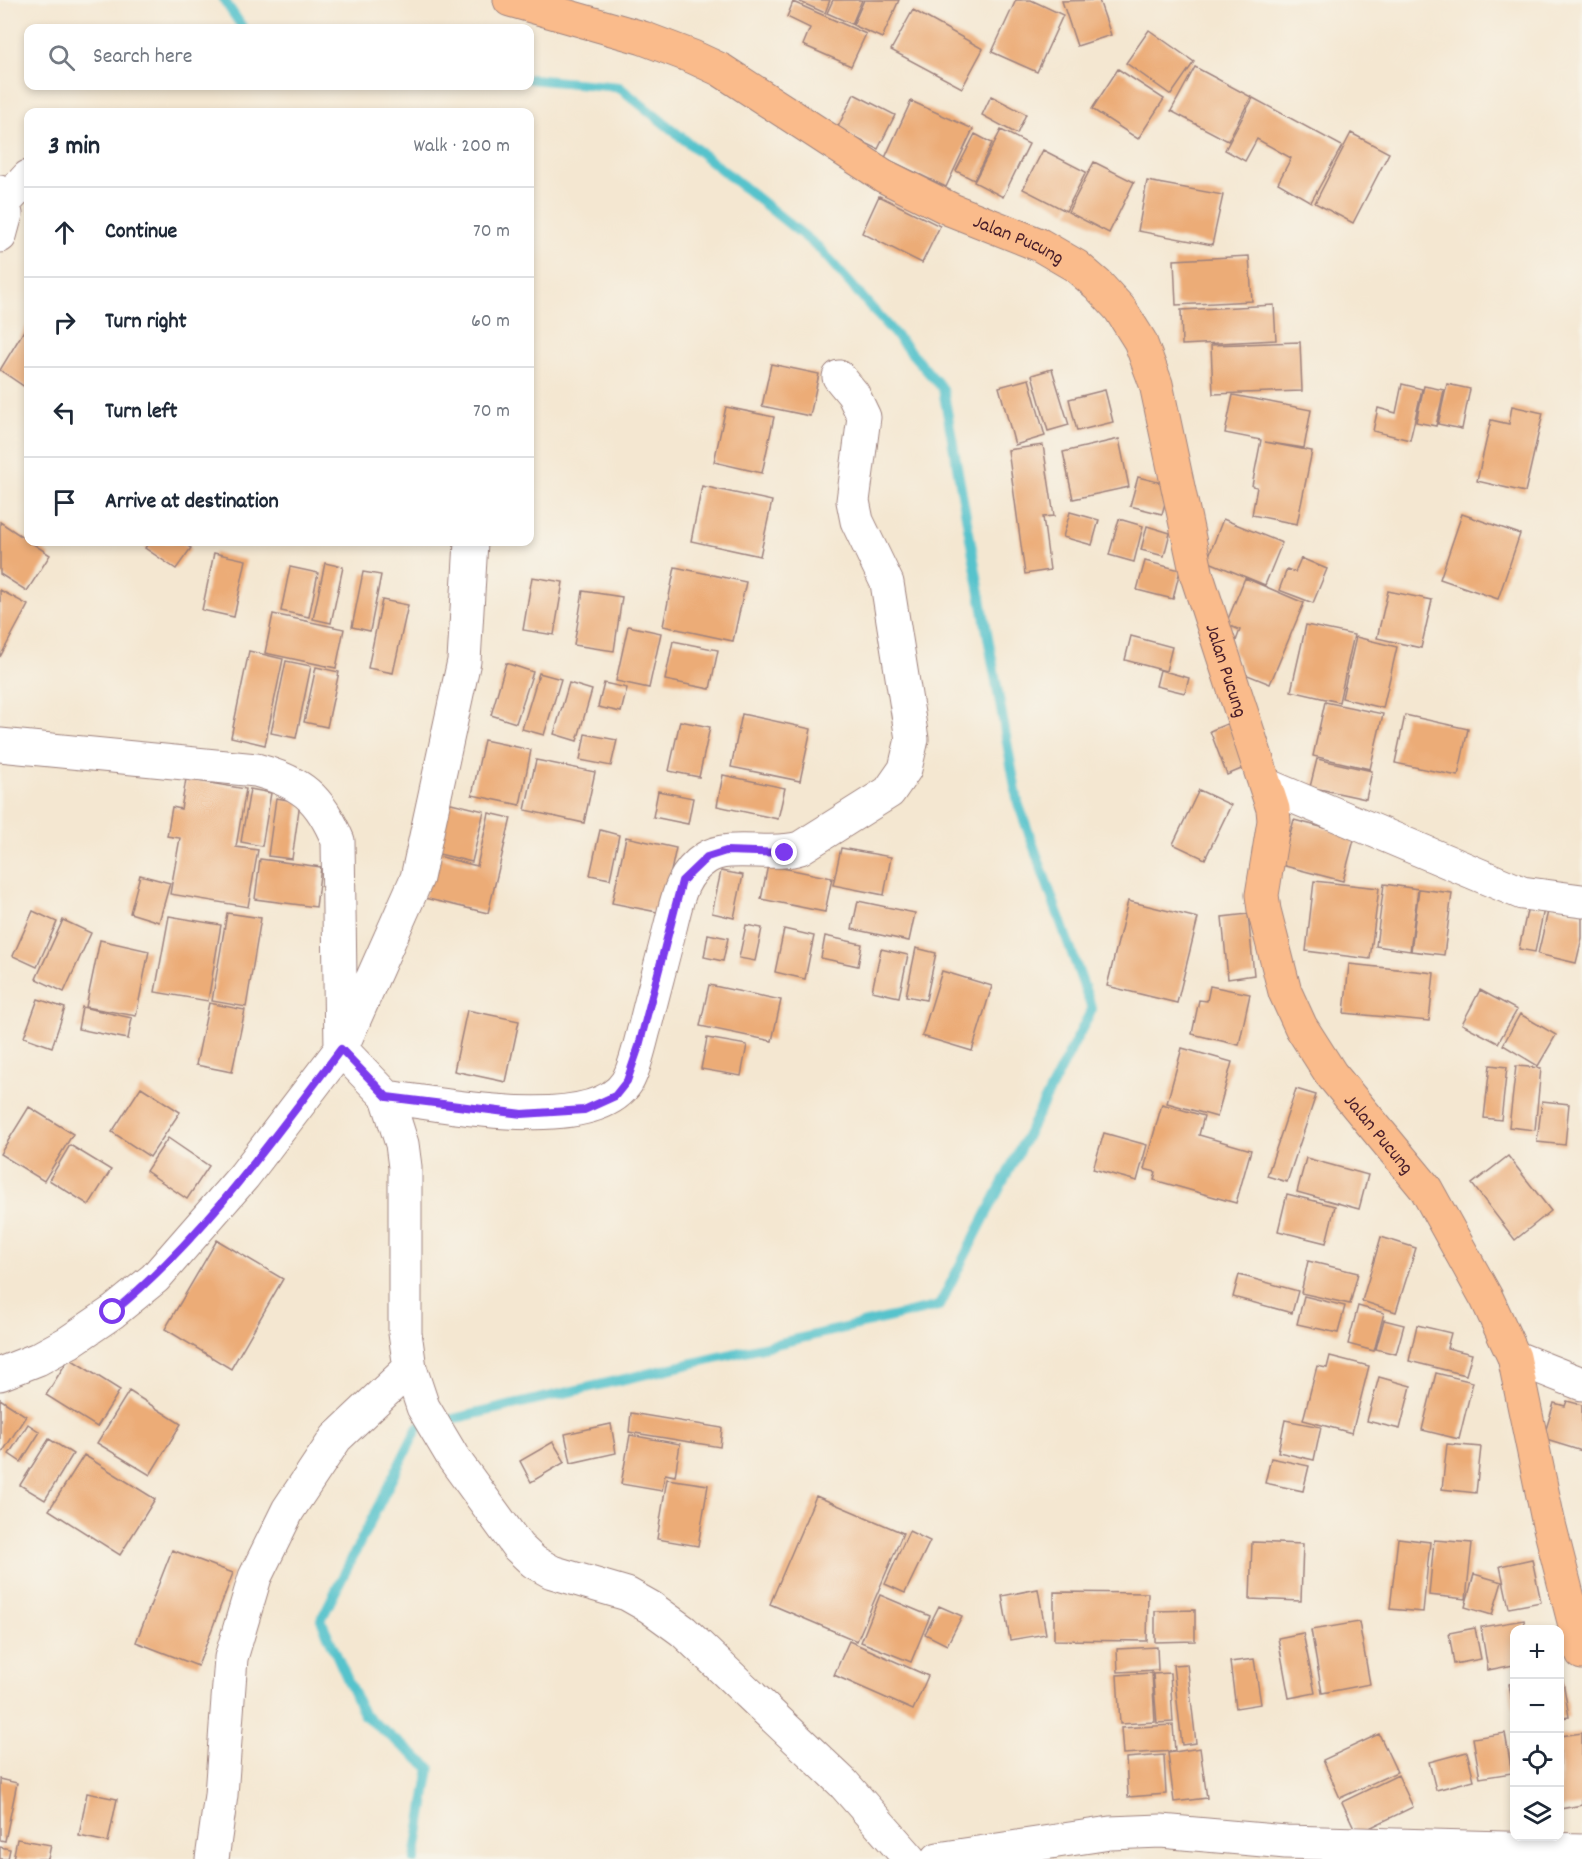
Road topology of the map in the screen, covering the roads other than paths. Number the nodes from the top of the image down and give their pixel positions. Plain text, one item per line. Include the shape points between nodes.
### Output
1 (510, 0) edge
2 (24, 180) edge
3 (2, 197) edge
4 (0, 236) edge
5 (839, 377) dead end
6 (471, 546) edge
7 (0, 745) edge
8 (1266, 785) junction
9 (1582, 901) edge
10 (341, 1049) junction
11 (387, 1097) junction
12 (1514, 1357) junction
13 (410, 1368) junction
14 (0, 1374) edge
15 (1582, 1384) edge
16 (1582, 1653) edge
17 (1582, 1850) edge
18 (212, 1859) edge
19 (910, 1859) edge
20 (938, 1859) edge

1 - 8 main road, Jalan Pucung via 643,38 703,61 884,176 952,210 1040,245 1098,285 1120,309 1140,341 1156,384 1197,576
2 - 3 street
3 - 4 street via 6,214
5 - 11 street via 864,417 853,501 856,521 887,583 912,739 905,769 889,792 800,848 785,853 726,851 707,857 682,881 639,1046 627,1081 615,1096 584,1110 522,1114
6 - 10 street via 464,661 417,878
7 - 10 street via 256,770 282,777 315,799 338,841
8 - 9 street via 1522,893
8 - 12 main road, Jalan Pucung via 1274,821 1264,879 1264,910 1285,992 1301,1027 1331,1074 1426,1189
10 - 11 street
10 - 14 street via 244,1176 155,1278 69,1342
11 - 13 street via 405,1167 405,1333
12 - 15 street
12 - 16 main road, Jalan Pucung via 1548,1520
13 - 18 street via 336,1438 288,1510 255,1577 231,1658
13 - 19 street via 423,1407 454,1459 534,1562 552,1572 627,1594 683,1631 843,1783
17 - 20 street via 1286,1842 1161,1831 1110,1833

